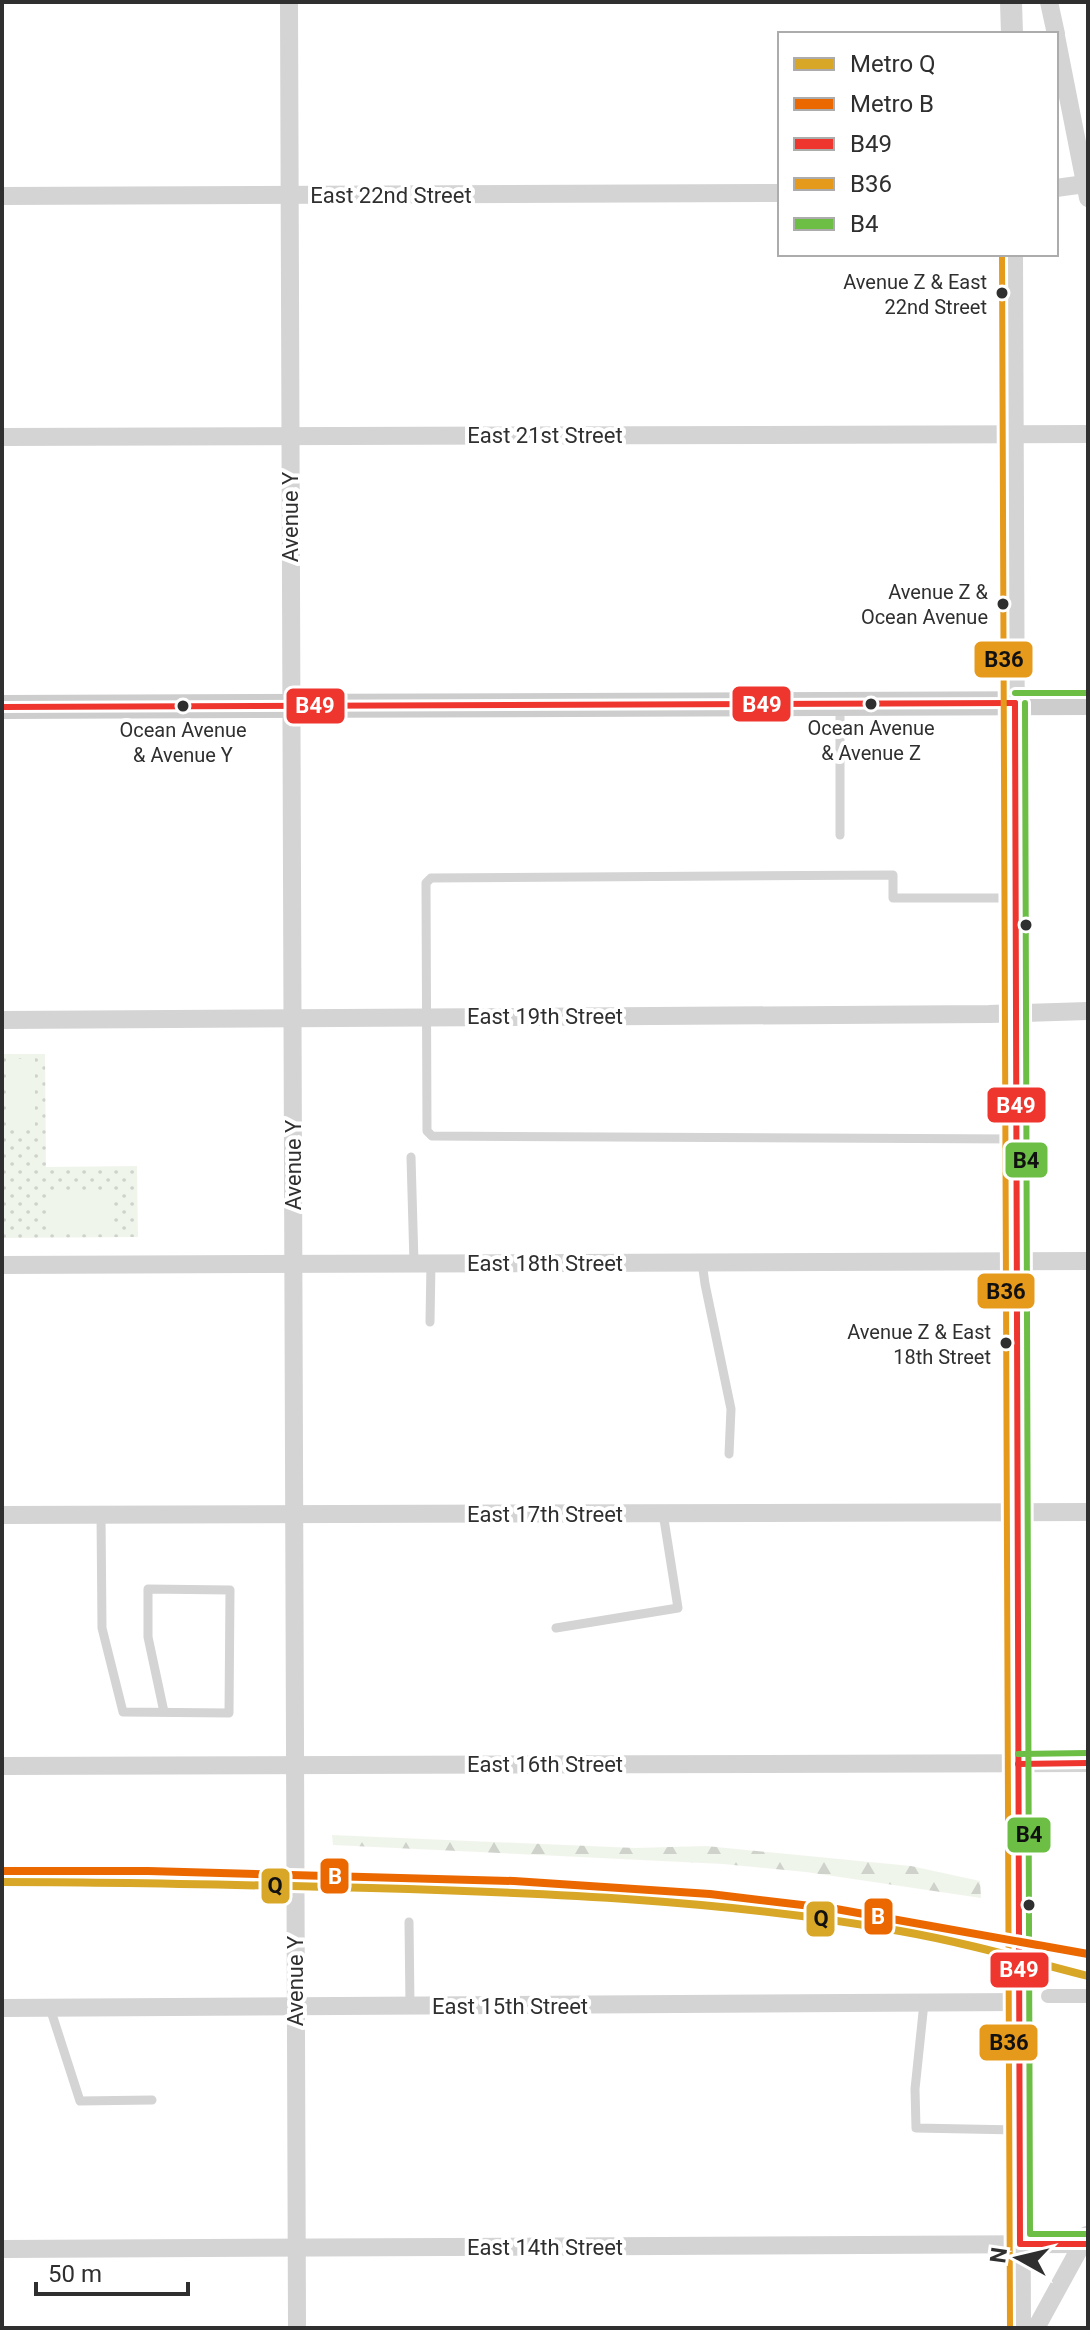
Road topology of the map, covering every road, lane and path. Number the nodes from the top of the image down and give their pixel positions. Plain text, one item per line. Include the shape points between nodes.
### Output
1 (289, 2) edge
2 (1011, 2) edge
3 (1049, 2) edge
4 (1012, 32) edge
5 (1055, 32) edge
6 (1058, 45) edge
7 (1087, 187) edge
8 (1058, 188) edge
9 (778, 193) edge
10 (289, 195) junction
11 (2, 196) edge
12 (1012, 256) edge
13 (1013, 433) junction
14 (1088, 434) edge
15 (290, 436) junction
16 (2, 437) edge
17 (1015, 703) junction
18 (1088, 703) edge
19 (840, 704) junction
20 (291, 706) junction
21 (2, 707) edge
22 (840, 835) dead end
23 (1015, 898) junction
24 (1088, 1011) edge
25 (1015, 1013) junction
26 (426, 1017) junction
27 (292, 1018) junction
28 (2, 1020) edge
29 (1016, 1139) junction
30 (411, 1157) dead end
31 (1088, 1261) edge
32 (702, 1262) junction
33 (1016, 1262) junction
34 (293, 1263) junction
35 (423, 1263) junction
36 (2, 1265) edge
37 (430, 1322) dead end
38 (729, 1454) dead end
39 (1088, 1512) edge
40 (663, 1513) junction
41 (1017, 1513) junction
42 (294, 1514) junction
43 (2, 1515) edge
44 (101, 1515) junction
45 (556, 1628) dead end
46 (164, 1712) junction
47 (1088, 1763) edge
48 (1018, 1764) junction
49 (2, 1766) edge
50 (295, 1766) junction
51 (409, 1922) dead end
52 (1048, 1996) dead end
53 (1088, 1996) edge
54 (1018, 2002) junction
55 (924, 2003) junction
56 (410, 2006) junction
57 (2, 2008) edge
58 (50, 2008) junction
59 (295, 2008) junction
60 (152, 2100) dead end
61 (1019, 2130) junction
62 (1086, 2240) edge
63 (1020, 2244) junction
64 (296, 2248) junction
65 (2, 2249) edge
66 (297, 2328) edge
67 (1020, 2328) edge
68 (1036, 2328) edge

1 - 10 street, Avenue Y
2 - 4 street
3 - 5 street
6 - 7 street
7 - 8 street
9 - 10 street, East 22nd Street
10 - 11 street, East 22nd Street
10 - 15 street, Avenue Y
12 - 13 street
13 - 14 street, East 21st Street
13 - 15 street, East 21st Street
13 - 17 street
15 - 16 street, East 21st Street
15 - 20 street, Avenue Y
17 - 18 main road
17 - 19 main road
17 - 23 street
19 - 20 main road
19 - 22 lane
20 - 21 main road
20 - 27 street, Avenue Y
23 - 25 street
23 - 26 lane via 893,898 893,875 431,878 426,883
24 - 25 street, East 19th Street
25 - 26 street, East 19th Street
25 - 29 street
26 - 27 street, East 19th Street
26 - 29 lane via 427,1131 432,1136
27 - 28 street, East 19th Street
27 - 34 street, Avenue Y
29 - 33 street
30 - 35 lane
31 - 33 street, East 18th Street
32 - 33 street, East 18th Street
32 - 35 street, East 18th Street
32 - 38 lane via 731,1409
33 - 41 street
34 - 35 street, East 18th Street
34 - 36 street, East 18th Street
34 - 42 street, Avenue Y
35 - 37 lane
39 - 41 street, East 17th Street
40 - 41 street, East 17th Street
40 - 42 street, East 17th Street
40 - 45 lane via 678,1608
41 - 48 street
42 - 44 street, East 17th Street
42 - 50 street, Avenue Y
43 - 44 street, East 17th Street
44 - 46 lane via 102,1628 123,1712
46 - 46 lane via 229,1713 230,1590 148,1589 148,1637
47 - 48 street, East 16th Street
48 - 50 street, East 16th Street
48 - 54 street
49 - 50 street, East 16th Street
50 - 59 street, Avenue Y
51 - 56 lane
52 - 53 street
54 - 55 street, East 15th Street
54 - 61 street
55 - 56 street, East 15th Street
55 - 61 lane via 916,2128
56 - 59 street, East 15th Street
57 - 58 street, East 15th Street
58 - 59 street, East 15th Street
58 - 60 lane via 80,2101
59 - 64 street, Avenue Y
61 - 63 street
62 - 63 street, East 14th Street
62 - 68 street
63 - 64 street, East 14th Street
63 - 67 street
64 - 65 street, East 14th Street
64 - 66 street, Avenue Y

